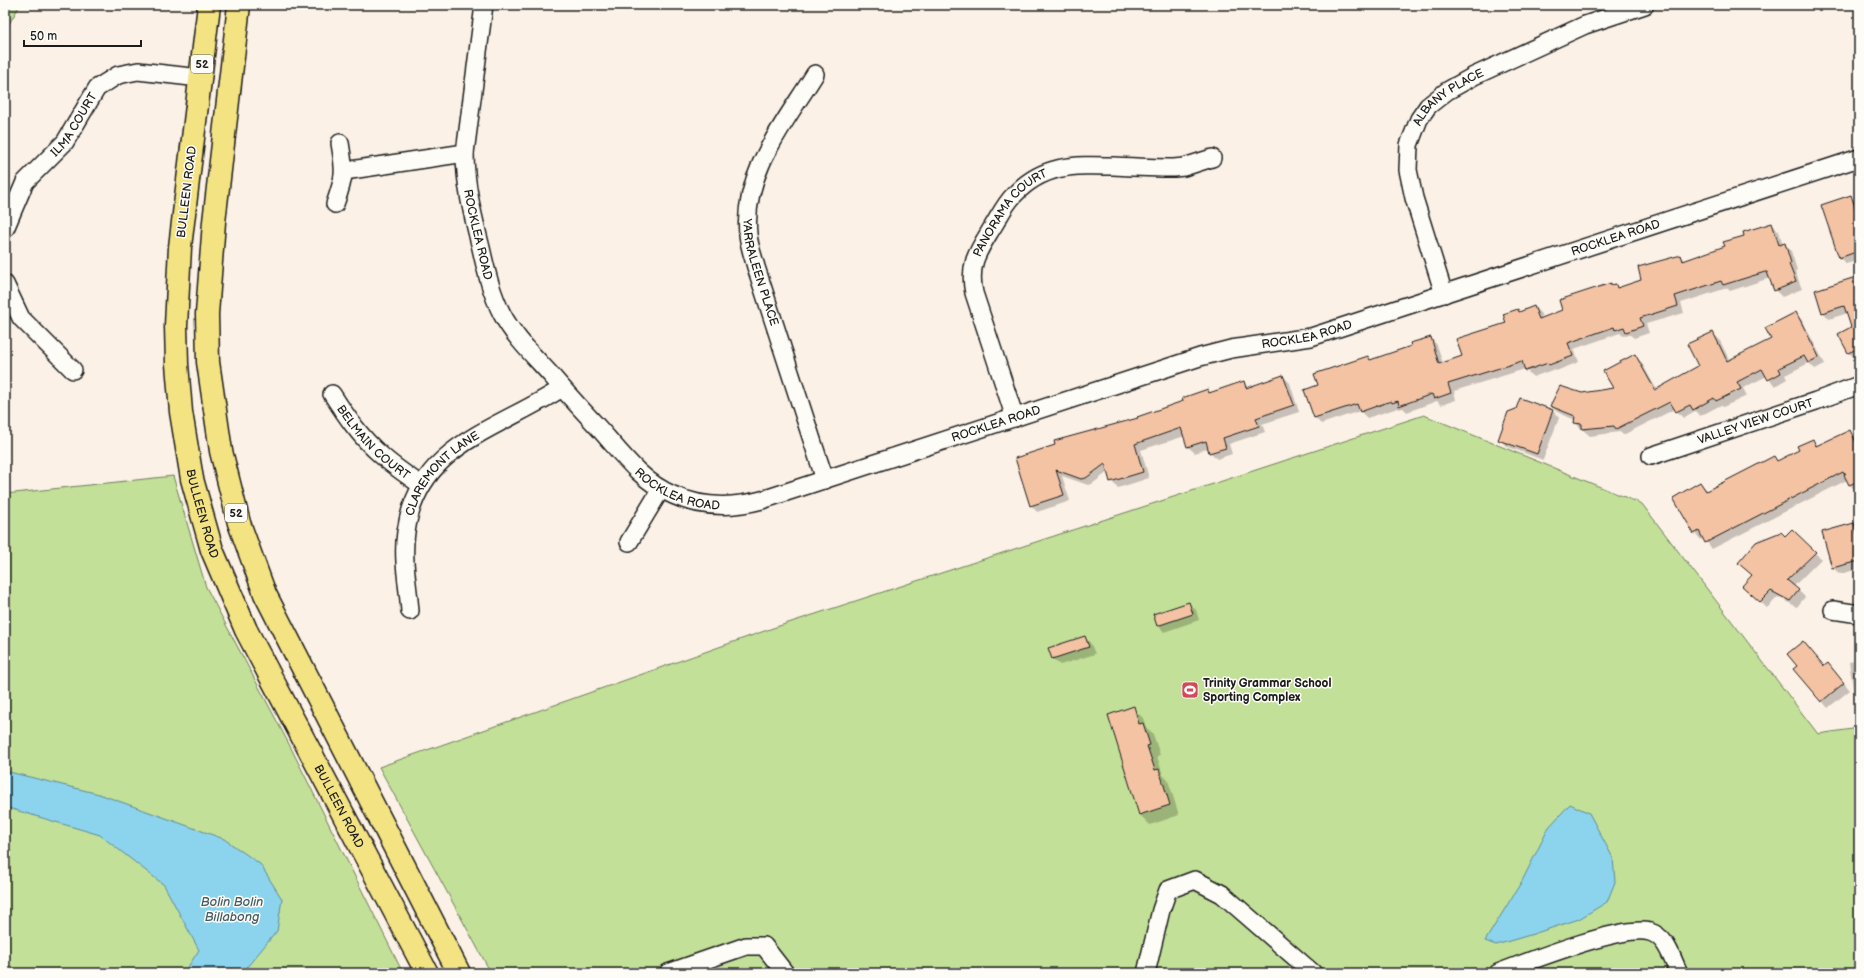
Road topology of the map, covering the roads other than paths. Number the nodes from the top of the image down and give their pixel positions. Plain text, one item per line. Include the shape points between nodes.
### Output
1 (209, 5) edge
2 (239, 5) edge
3 (484, 5) edge
4 (1645, 5) edge
5 (816, 74) dead end
6 (200, 78) junction
7 (340, 143) dead end
8 (465, 153) junction
9 (1212, 158) dead end
10 (1857, 163) edge
11 (344, 171) junction
12 (335, 204) dead end
13 (214, 222) junction
14 (183, 223) junction
15 (5, 228) edge
16 (5, 284) edge
17 (1444, 294) junction
18 (73, 370) dead end
19 (1859, 385) edge
20 (562, 388) junction
21 (332, 394) dead end
22 (1014, 418) junction
23 (1651, 456) dead end
24 (825, 480) junction
25 (421, 486) junction
26 (661, 489) junction
27 (629, 542) dead end
28 (1833, 610) dead end
29 (410, 611) dead end
30 (1859, 614) edge
31 (427, 973) edge
32 (459, 973) edge
33 (668, 973) edge
34 (785, 973) edge
35 (1146, 973) edge
36 (1312, 973) edge
37 (1498, 973) edge
38 (1678, 973) edge

1 - 6 highway, BULLEEN ROAD / 52
2 - 13 highway, 52
3 - 8 street, ROCKLEA ROAD
4 - 17 street, ALBANY PLACE via 1585,25 1469,79 1437,98 1424,113 1409,144 1408,170 1414,198
5 - 24 street, YARRALEEN PLACE via 761,162 750,194 748,235
6 - 14 highway, BULLEEN ROAD / 52
6 - 15 street, ILMA COURT via 138,71 118,75 97,88 65,142 25,182
7 - 11 street
8 - 11 street
8 - 20 street, ROCKLEA ROAD via 466,184 496,302 516,335
9 - 22 street, PANORAMA COURT via 1174,168 1057,168 1035,177 1007,204 975,256 972,278 974,293
10 - 17 street, ROCKLEA ROAD
11 - 12 street via 342,186
13 - 14 highway via 202,241 192,245 184,239
13 - 32 highway, 52 via 207,314 208,362 221,450 239,523 265,594
14 - 31 highway, BULLEEN ROAD / 52 via 176,364 192,479 212,550 246,630
16 - 18 street via 20,318
17 - 22 street, ROCKLEA ROAD via 1311,337 1215,353
19 - 23 street, VALLEY VIEW COURT
20 - 25 street, CLAREMONT LANE via 529,409 461,445 434,468
20 - 26 street, ROCKLEA ROAD via 632,465
21 - 25 street, BELMAIN COURT via 370,445
22 - 24 street, ROCKLEA ROAD
24 - 26 street, ROCKLEA ROAD via 762,500 729,506 709,506 692,502
25 - 29 street, CLAREMONT LANE via 409,516 404,551
26 - 27 street
28 - 30 street
33 - 34 street via 746,946 764,946
35 - 36 street via 1168,890 1195,880 1222,894
37 - 38 street via 1539,957 1627,931 1651,932 1664,941

